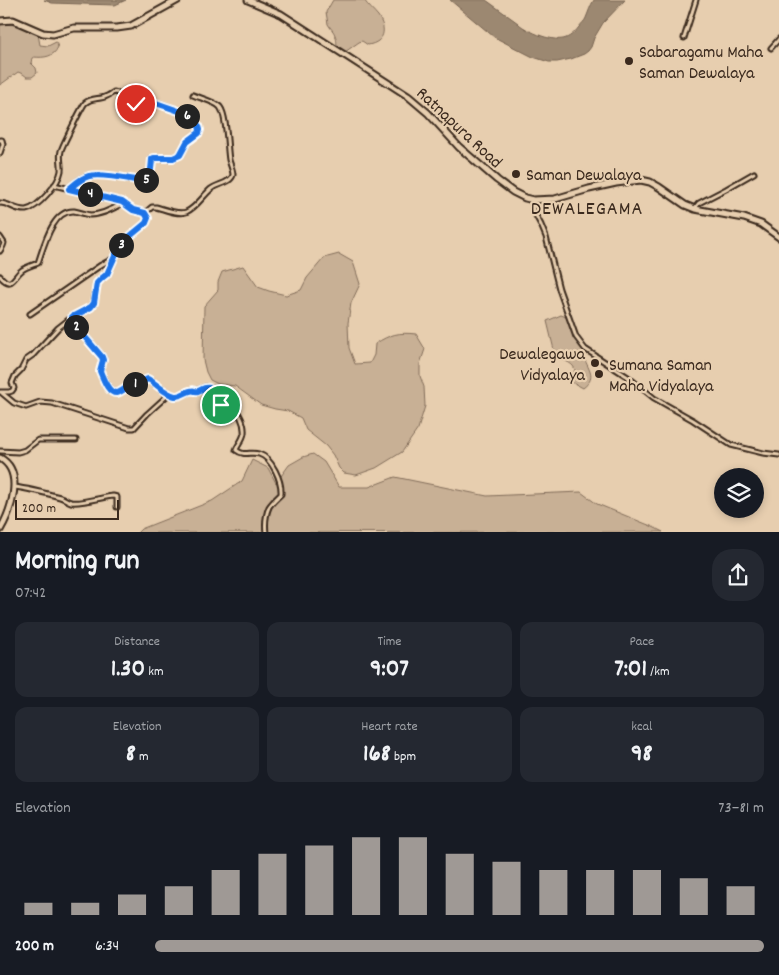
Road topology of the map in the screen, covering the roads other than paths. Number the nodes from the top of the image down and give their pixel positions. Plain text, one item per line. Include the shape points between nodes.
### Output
1 (178, 0) edge
2 (248, 0) edge
3 (696, 0) edge
4 (0, 21) edge
5 (684, 38) dead end
6 (779, 38) edge
7 (771, 48) dead end
8 (193, 95) dead end
9 (0, 140) edge
10 (0, 153) edge
11 (754, 173) dead end
12 (54, 185) junction
13 (69, 189) junction
14 (533, 200) junction
15 (0, 203) edge
16 (123, 203) junction
17 (695, 209) junction
18 (145, 213) junction
19 (0, 237) edge
20 (779, 237) edge
21 (0, 251) edge
22 (114, 258) junction
23 (0, 276) edge
24 (30, 314) dead end
25 (72, 317) junction
26 (1, 393) edge
27 (169, 394) junction
28 (76, 440) dead end
29 (0, 452) edge
30 (779, 456) edge
31 (0, 458) edge
32 (14, 487) junction
33 (117, 507) dead end
34 (0, 530) edge
35 (266, 532) edge

1 - 4 highway via 124,27 74,28 53,34 13,20
2 - 14 highway, Ratnapura Road via 281,14 408,96 497,180 513,192
3 - 5 street
6 - 7 street
8 - 18 street via 222,109 232,176 212,188 186,212 156,207
9 - 10 street via 3,144
11 - 17 street via 699,203
12 - 13 street
12 - 13 street via 61,172 60,152 84,104 92,99 118,92 136,104 156,103 184,113 199,126 199,133 187,142 180,155 152,159 146,180 88,176
12 - 15 street via 31,208 24,210
13 - 16 street
14 - 17 highway via 641,180
14 - 30 street via 533,210 546,237 559,288 576,336 585,349 654,398 731,445
16 - 18 street
16 - 23 street via 99,214 74,211 64,214 49,230 38,263 21,271 13,281 5,282
17 - 20 highway via 744,218 761,224
18 - 22 street via 146,223 123,242
19 - 21 street via 4,242
22 - 24 street
22 - 25 street via 107,274 97,283 94,303
25 - 26 street via 26,360 15,376 12,391
25 - 27 street via 74,325 102,357 100,371 110,390 118,392 148,379
26 - 27 street via 26,408 40,402 52,403 129,428 134,428
27 - 35 street via 179,396 206,387 216,403 230,406 238,414 244,425 244,435 236,450 241,454 259,454 268,460 281,487 281,494 270,506
28 - 29 street via 38,440 25,450
31 - 32 highway via 9,465
32 - 33 street via 33,489 71,502 113,496 117,497
32 - 34 highway via 9,512

